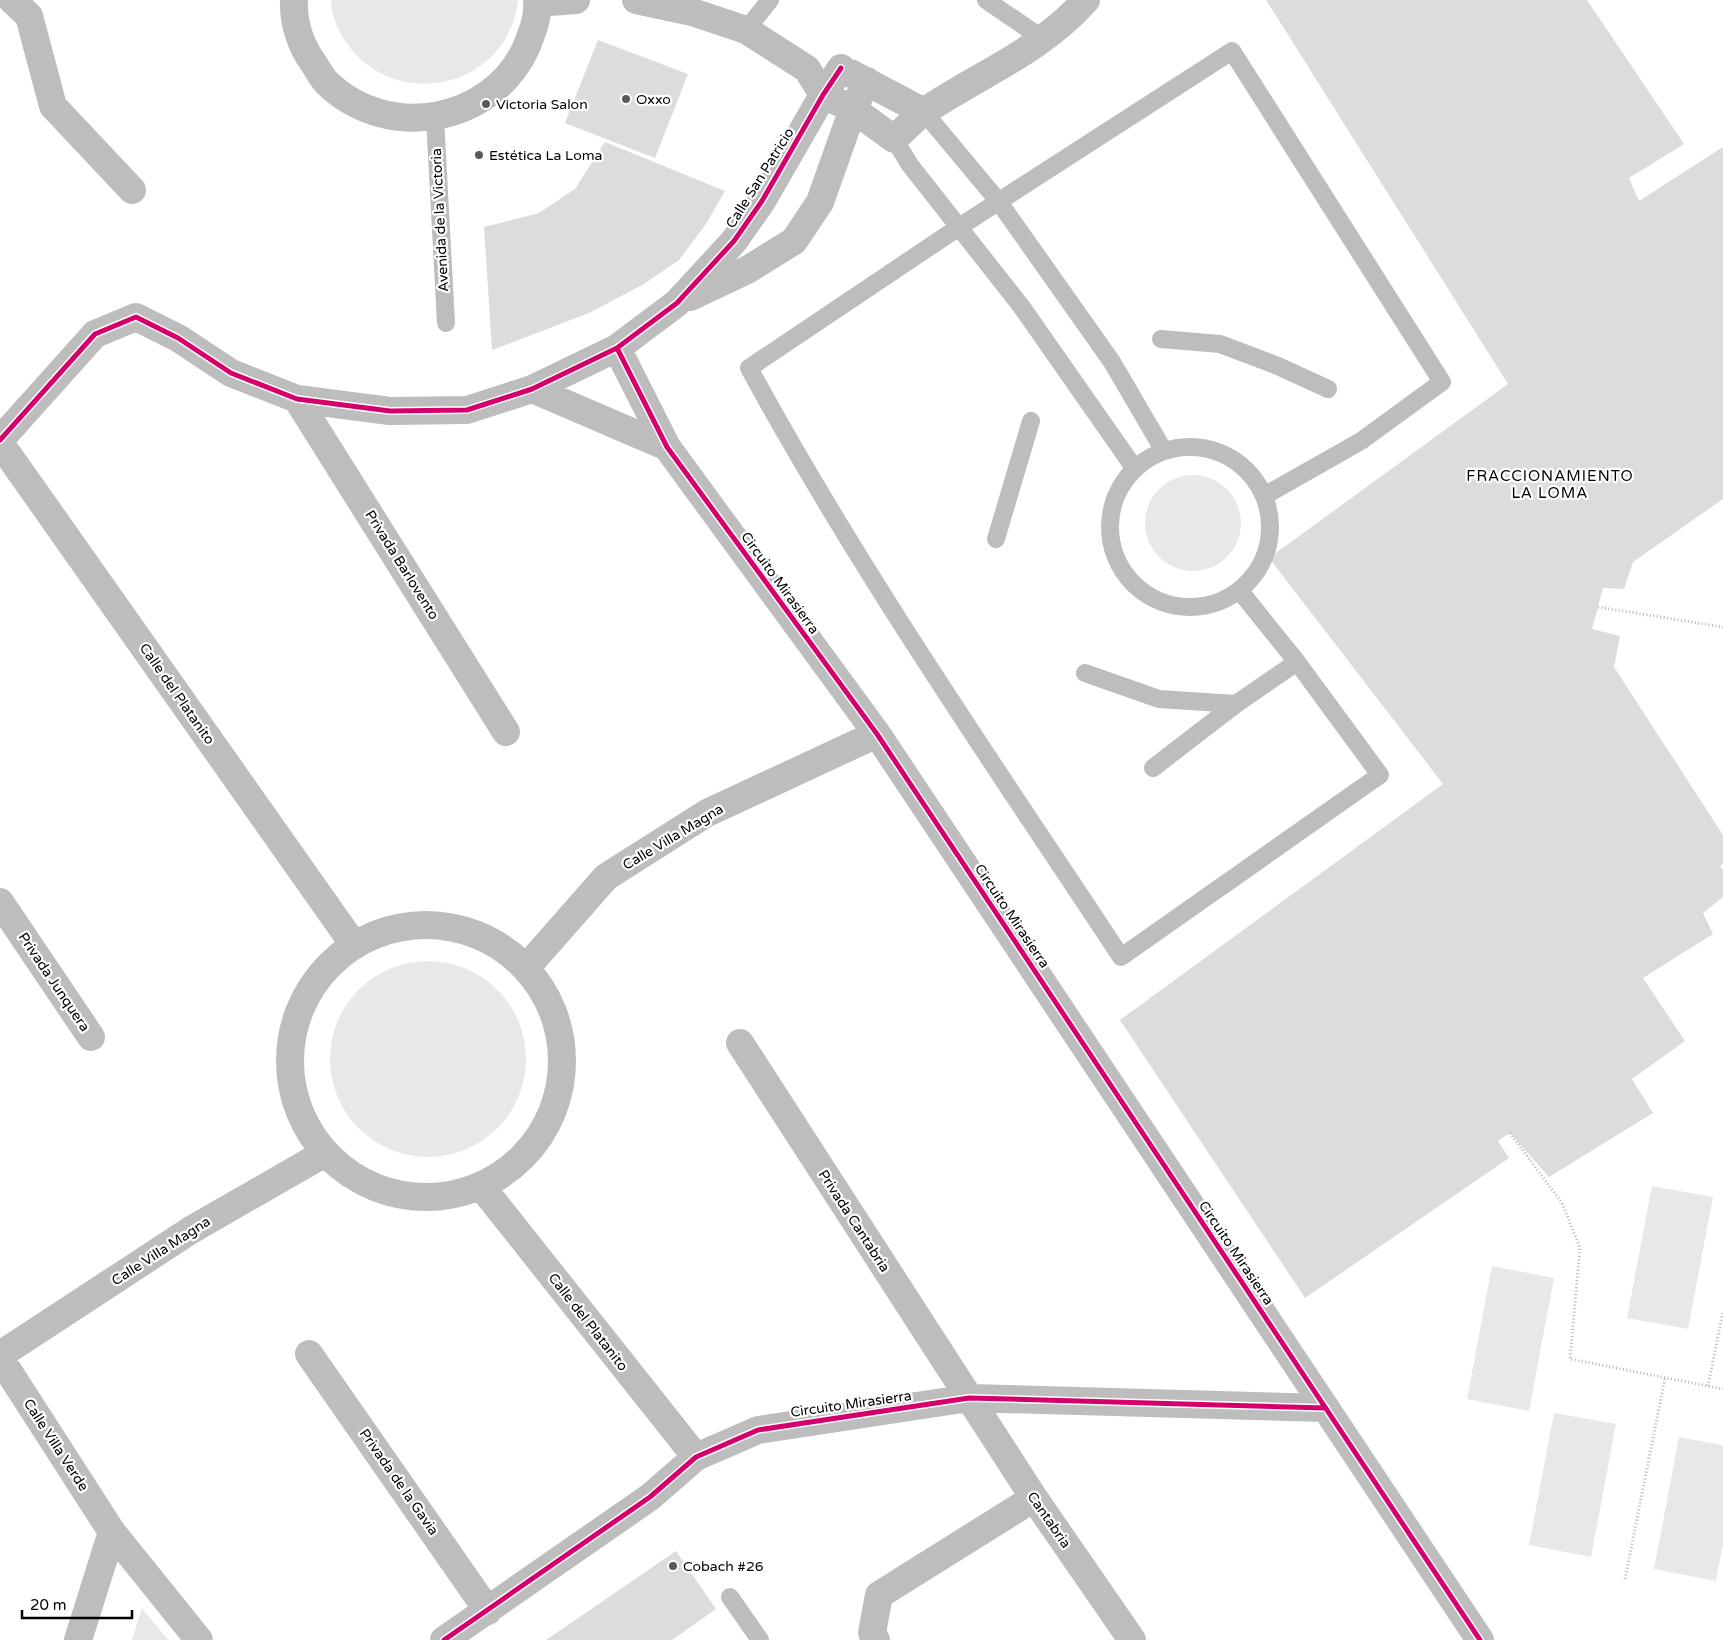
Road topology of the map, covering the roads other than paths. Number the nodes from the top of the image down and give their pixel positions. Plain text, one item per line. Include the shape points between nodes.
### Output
1 (12, 0) edge
2 (294, 0) edge
3 (576, 0) edge
4 (636, 0) edge
5 (770, 0) edge
6 (986, 0) edge
7 (1086, 0) edge
8 (537, 2) edge
9 (746, 30) junction
10 (1043, 39) junction
11 (841, 68) junction
12 (807, 69) junction
13 (867, 81) junction
14 (823, 95) junction
15 (853, 109) junction
16 (924, 112) junction
17 (435, 118) junction
18 (894, 139) junction
19 (132, 190) dead end
20 (999, 202) junction
21 (960, 227) junction
22 (677, 302) junction
23 (446, 323) dead end
24 (1161, 339) dead end
25 (617, 348) junction
26 (532, 389) junction
27 (1328, 389) dead end
28 (297, 399) junction
29 (1031, 420) dead end
30 (0, 442) edge
31 (667, 448) junction
32 (1164, 450) junction
33 (1135, 469) junction
34 (1264, 496) junction
35 (996, 539) dead end
36 (1239, 590) junction
37 (1297, 662) junction
38 (1085, 673) dead end
39 (1236, 704) junction
40 (506, 732) dead end
41 (877, 734) junction
42 (1153, 768) dead end
43 (0, 902) edge
44 (354, 945) junction
45 (526, 968) junction
46 (90, 1037) dead end
47 (740, 1043) dead end
48 (325, 1153) junction
49 (481, 1186) junction
50 (309, 1354) dead end
51 (0, 1357) edge
52 (969, 1398) junction
53 (1326, 1408) junction
54 (696, 1457) junction
55 (1034, 1498) junction
56 (112, 1532) junction
57 (730, 1596) dead end
58 (488, 1611) junction
59 (78, 1640) edge
60 (199, 1640) edge
61 (444, 1640) edge
62 (760, 1640) edge
63 (876, 1640) edge
64 (1132, 1640) edge
65 (1480, 1640) edge

1 - 19 street via 29,16 53,106
2 - 17 street via 293,13 305,51 327,82 358,106 396,118
3 - 8 street
4 - 9 street via 692,12
5 - 9 lane
6 - 10 lane
7 - 10 street via 1066,22
8 - 17 street via 533,31 519,62 497,88 468,108
9 - 12 street
10 - 16 street via 1012,62
11 - 12 street
11 - 13 street
11 - 14 street, Calle San Patricio
12 - 14 street
13 - 15 street, Calle San Patricio
13 - 16 street
14 - 15 street
14 - 22 street, Calle San Patricio via 757,209 734,241
15 - 18 street
15 - 22 street, Calle San Patricio via 820,202 794,241 747,270
16 - 18 street
16 - 20 lane
17 - 23 lane, Avenida de la Victoria
18 - 21 lane via 910,165
20 - 21 lane
20 - 32 lane via 1112,362
20 - 34 lane via 1232,51 1442,382 1361,441
21 - 33 lane via 1021,306
21 - 37 lane via 749,368 847,539 1121,958 1380,775
22 - 25 street, Calle San Patricio
24 - 27 lane via 1220,344
25 - 26 street
25 - 31 street, Circuito Mirasierra
26 - 28 street via 467,410 390,411
26 - 31 street
28 - 30 street via 231,374 178,338 136,317 95,334
28 - 40 street, Privada Barlovento
29 - 35 lane
30 - 44 street, Calle del Platanito
31 - 41 street, Circuito Mirasierra
32 - 33 lane
32 - 34 lane via 1188,446 1212,449 1246,470
33 - 36 lane via 1124,480 1113,502 1109,528 1113,553 1125,575 1144,592 1167,603 1192,606 1216,602
34 - 36 lane via 1269,538 1264,558 1254,575
36 - 37 lane
37 - 39 lane
38 - 39 lane via 1159,699
39 - 42 lane
41 - 45 street, Calle Villa Magna via 707,813 606,877
41 - 53 street, Circuito Mirasierra
43 - 46 street, Privada Junquera
44 - 45 street via 398,928 444,926 489,940
44 - 48 street via 324,971 302,1004 290,1042 291,1082 303,1120
45 - 49 street via 551,1004 563,1046 561,1090 545,1130 516,1164
47 - 52 street, Privada Cantabria
48 - 49 street via 358,1179 398,1194 440,1197
48 - 51 street, Calle Villa Magna via 191,1230
49 - 54 street, Calle del Platanito
50 - 58 street, Privada de la Gavia
51 - 56 street, Calle Villa Verde
52 - 53 street, Circuito Mirasierra
52 - 54 street, Circuito Mirasierra via 758,1430
52 - 55 street, Cantabria
53 - 65 street, Circuito Mirasierra
54 - 58 street, Circuito Mirasierra via 650,1497
55 - 63 street via 878,1595 872,1633
55 - 64 street, Cantabria
56 - 59 street
56 - 60 street
57 - 62 lane
58 - 61 street, Circuito Mirasierra

